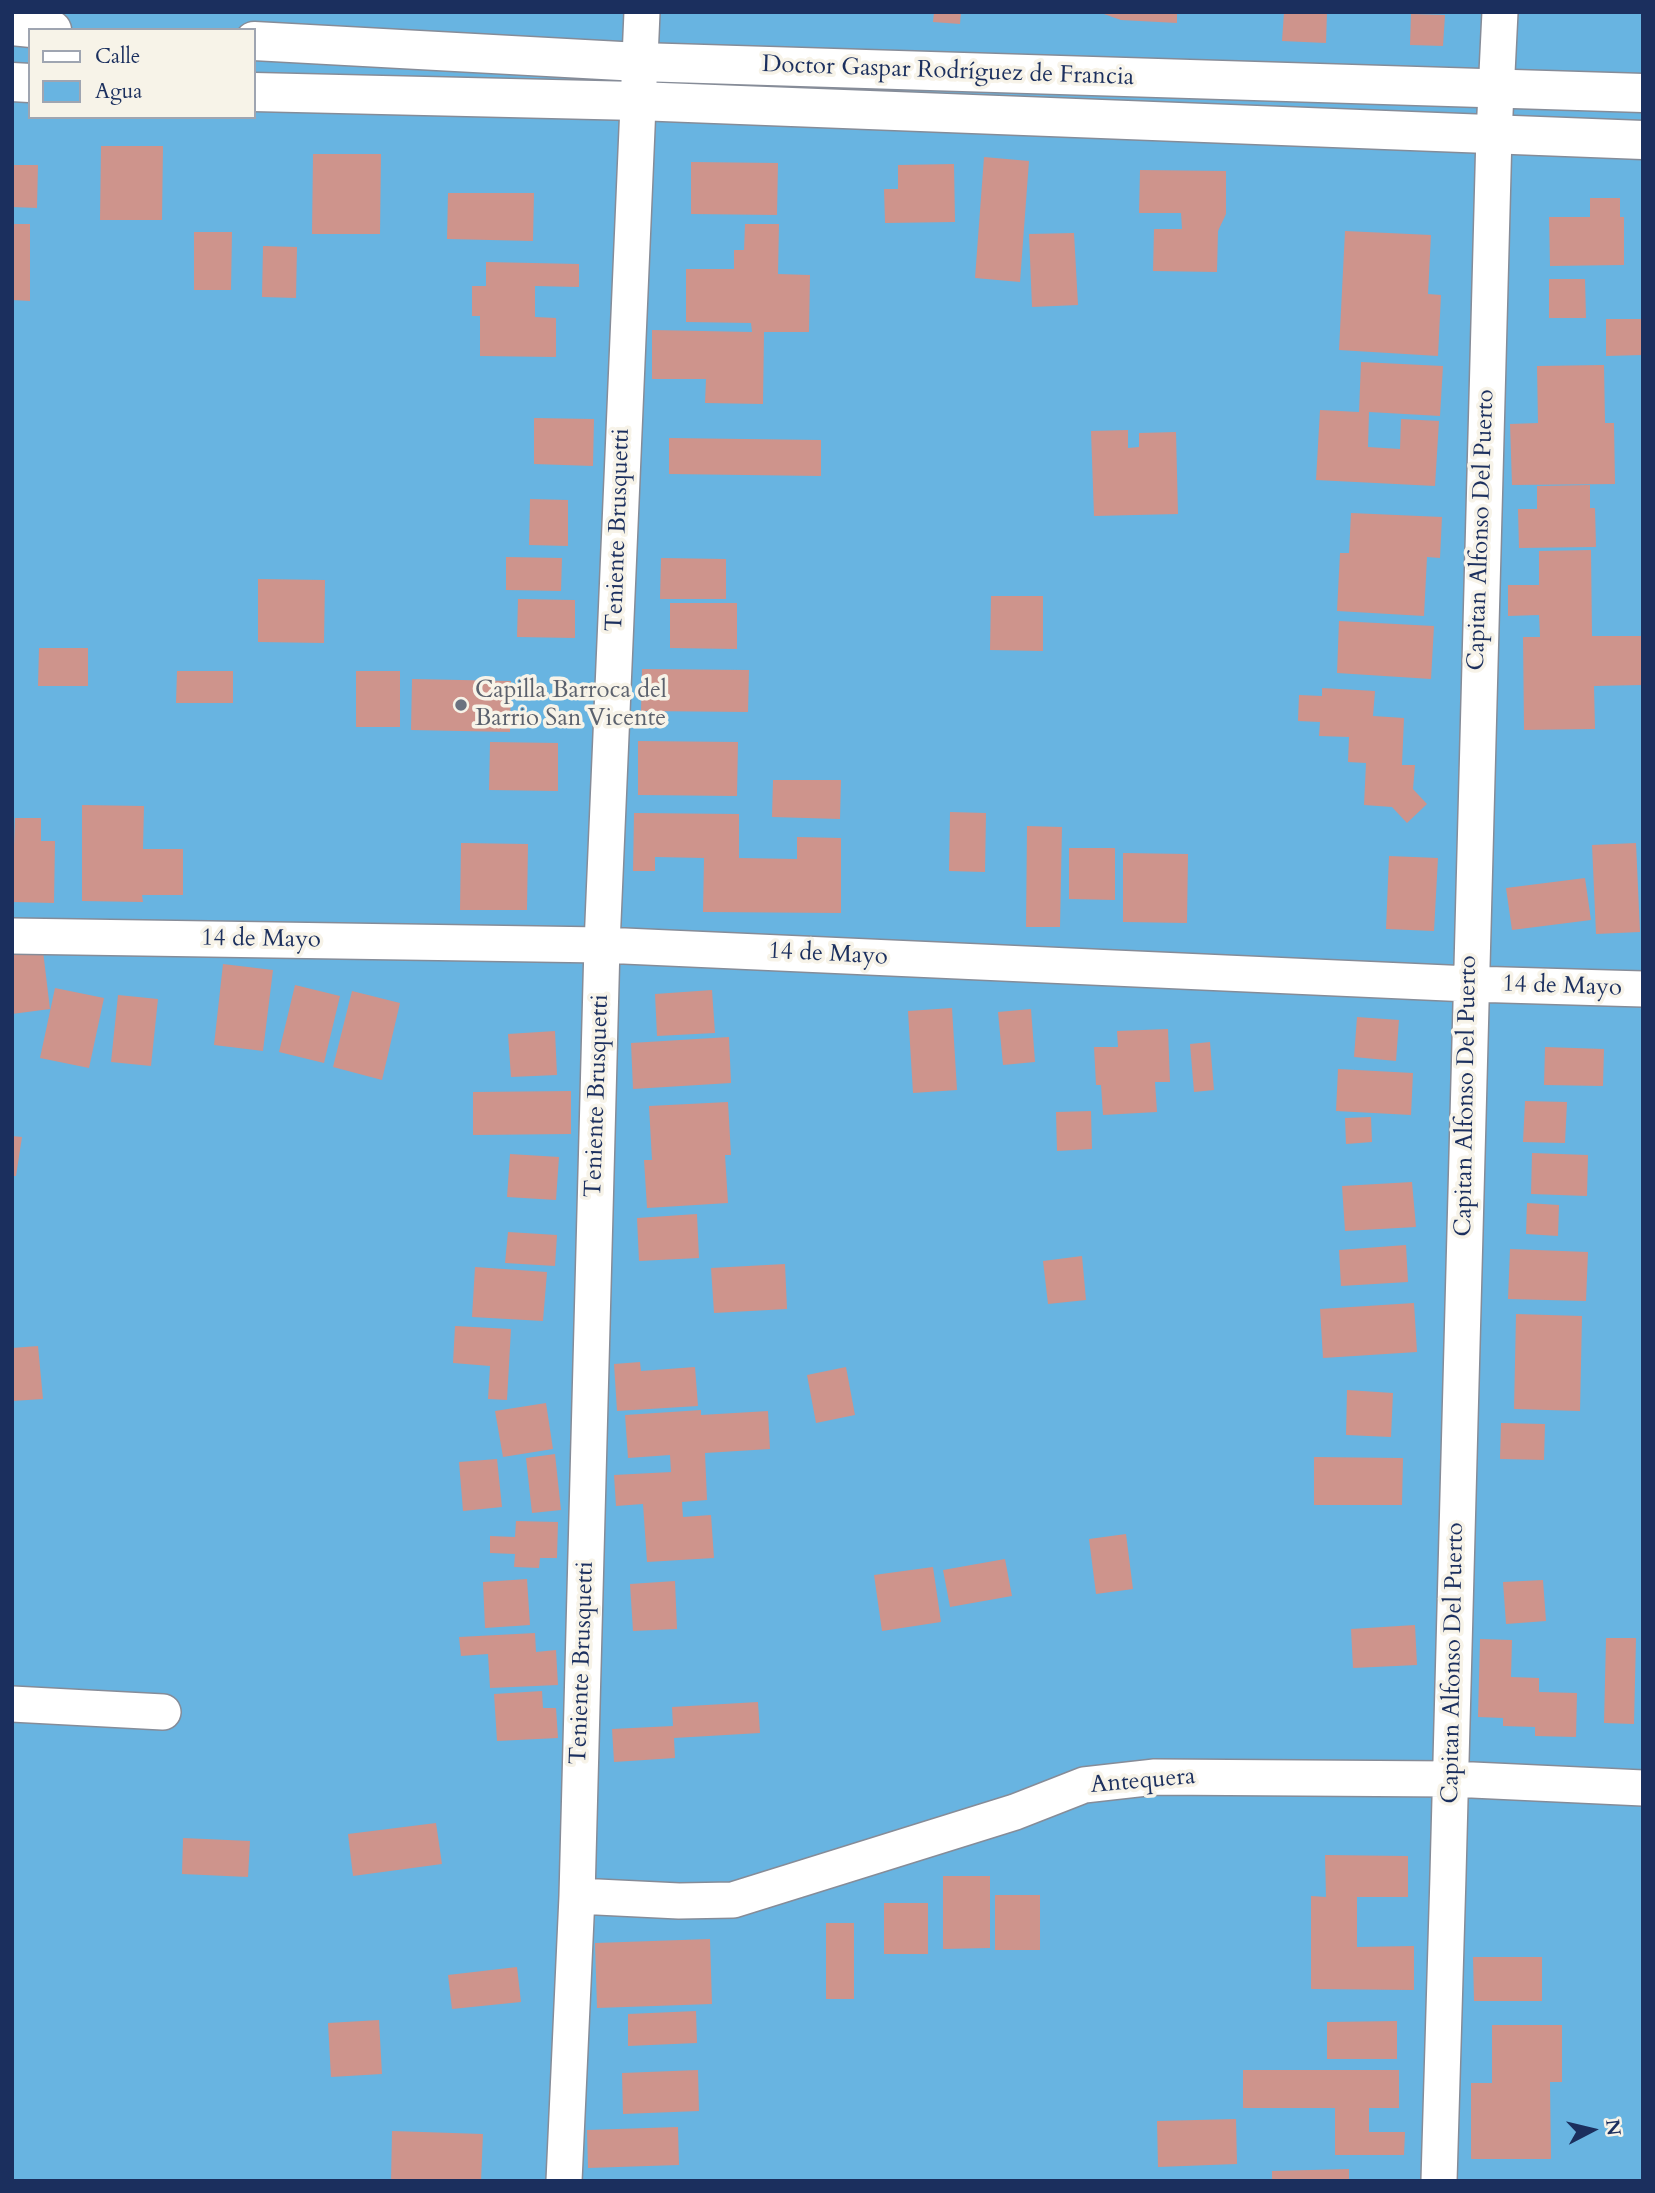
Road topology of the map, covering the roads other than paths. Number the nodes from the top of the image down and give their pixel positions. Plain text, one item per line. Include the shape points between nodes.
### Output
1 (642, 12) edge
2 (1500, 12) edge
3 (12, 26) edge
4 (32, 28) edge
5 (256, 41) edge
6 (639, 62) junction
7 (1496, 89) junction
8 (256, 92) edge
9 (1643, 93) edge
10 (637, 101) junction
11 (1494, 134) junction
12 (1643, 140) edge
13 (12, 936) edge
14 (602, 945) junction
15 (1469, 984) junction
16 (1643, 989) edge
17 (12, 1704) edge
18 (163, 1712) dead end
19 (1451, 1779) junction
20 (1643, 1788) edge
21 (577, 1896) junction
22 (564, 2181) edge
23 (1439, 2181) edge

1 - 6 street, Teniente Brusquetti
2 - 7 street, Capitan Alfonso Del Puerto
3 - 4 street
5 - 6 street, Doctor Gaspar Rodríguez de Francia
6 - 7 street, Doctor Gaspar Rodríguez de Francia
6 - 10 street, Teniente Brusquetti
7 - 9 street, Doctor Gaspar Rodríguez de Francia
7 - 11 street, Capitan Alfonso Del Puerto
8 - 10 street, Doctor Gaspar Rodríguez de Francia
10 - 11 street, Doctor Gaspar Rodríguez de Francia
10 - 14 street, Teniente Brusquetti
11 - 12 street, Doctor Gaspar Rodríguez de Francia
11 - 15 street, Capitan Alfonso Del Puerto
13 - 14 street, 14 de Mayo
14 - 15 street, 14 de Mayo
14 - 21 street, Teniente Brusquetti
15 - 16 street, 14 de Mayo
15 - 19 street, Capitan Alfonso Del Puerto
17 - 18 street
19 - 20 street, Antequera
19 - 21 street, Antequera via 1155,1777 1084,1785 1015,1812 733,1900
19 - 23 street, Capitan Alfonso Del Puerto
21 - 22 street, Teniente Brusquetti

